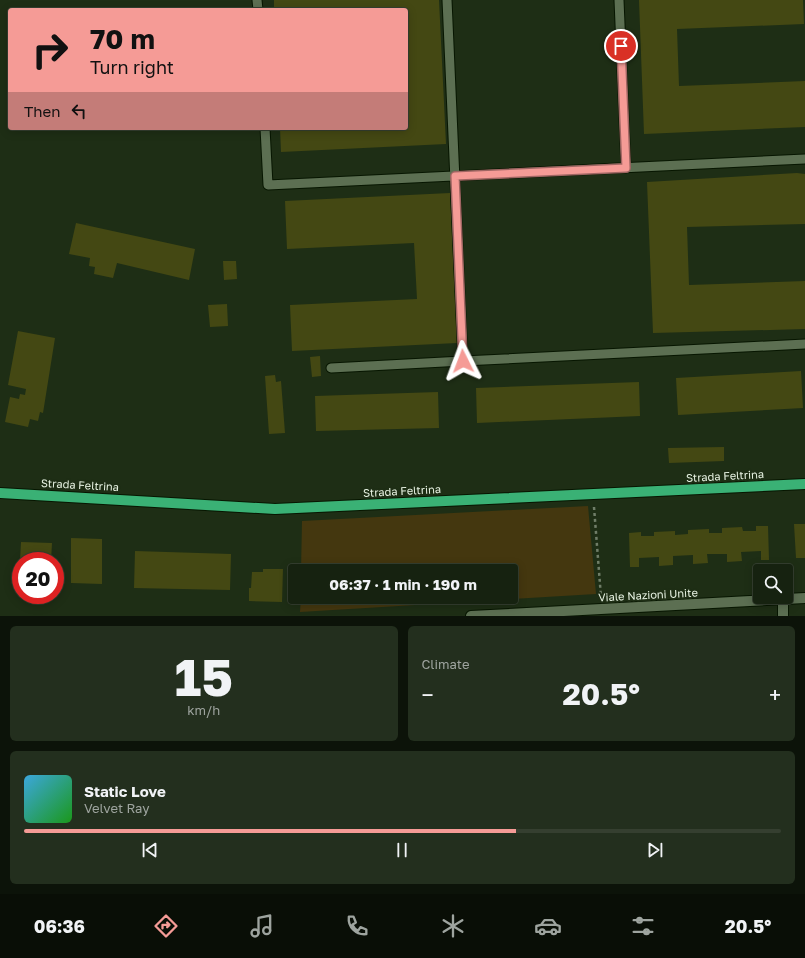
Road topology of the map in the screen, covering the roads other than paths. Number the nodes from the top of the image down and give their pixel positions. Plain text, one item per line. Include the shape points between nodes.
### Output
1 (447, 0) edge
2 (619, 0) edge
3 (265, 130) edge
4 (805, 159) edge
5 (626, 168) junction
6 (455, 176) junction
7 (805, 344) edge
8 (463, 361) junction
9 (331, 368) dead end
10 (805, 484) edge
11 (0, 493) edge
12 (805, 598) edge
13 (793, 599) edge
14 (753, 603) edge
15 (783, 604) edge
16 (664, 611) edge
17 (515, 615) edge
18 (471, 616) edge
19 (783, 616) edge

1 - 6 lane
2 - 5 lane
3 - 6 lane via 268,185
4 - 5 lane
5 - 6 lane
6 - 8 lane
7 - 8 lane
8 - 9 lane
10 - 11 main road, Strada Feltrina via 275,509
12 - 13 street, Viale Nazioni Unite
14 - 16 street, Viale Nazioni Unite
15 - 19 street
16 - 17 street, Viale Nazioni Unite via 602,609
17 - 18 street, Viale Nazioni Unite

